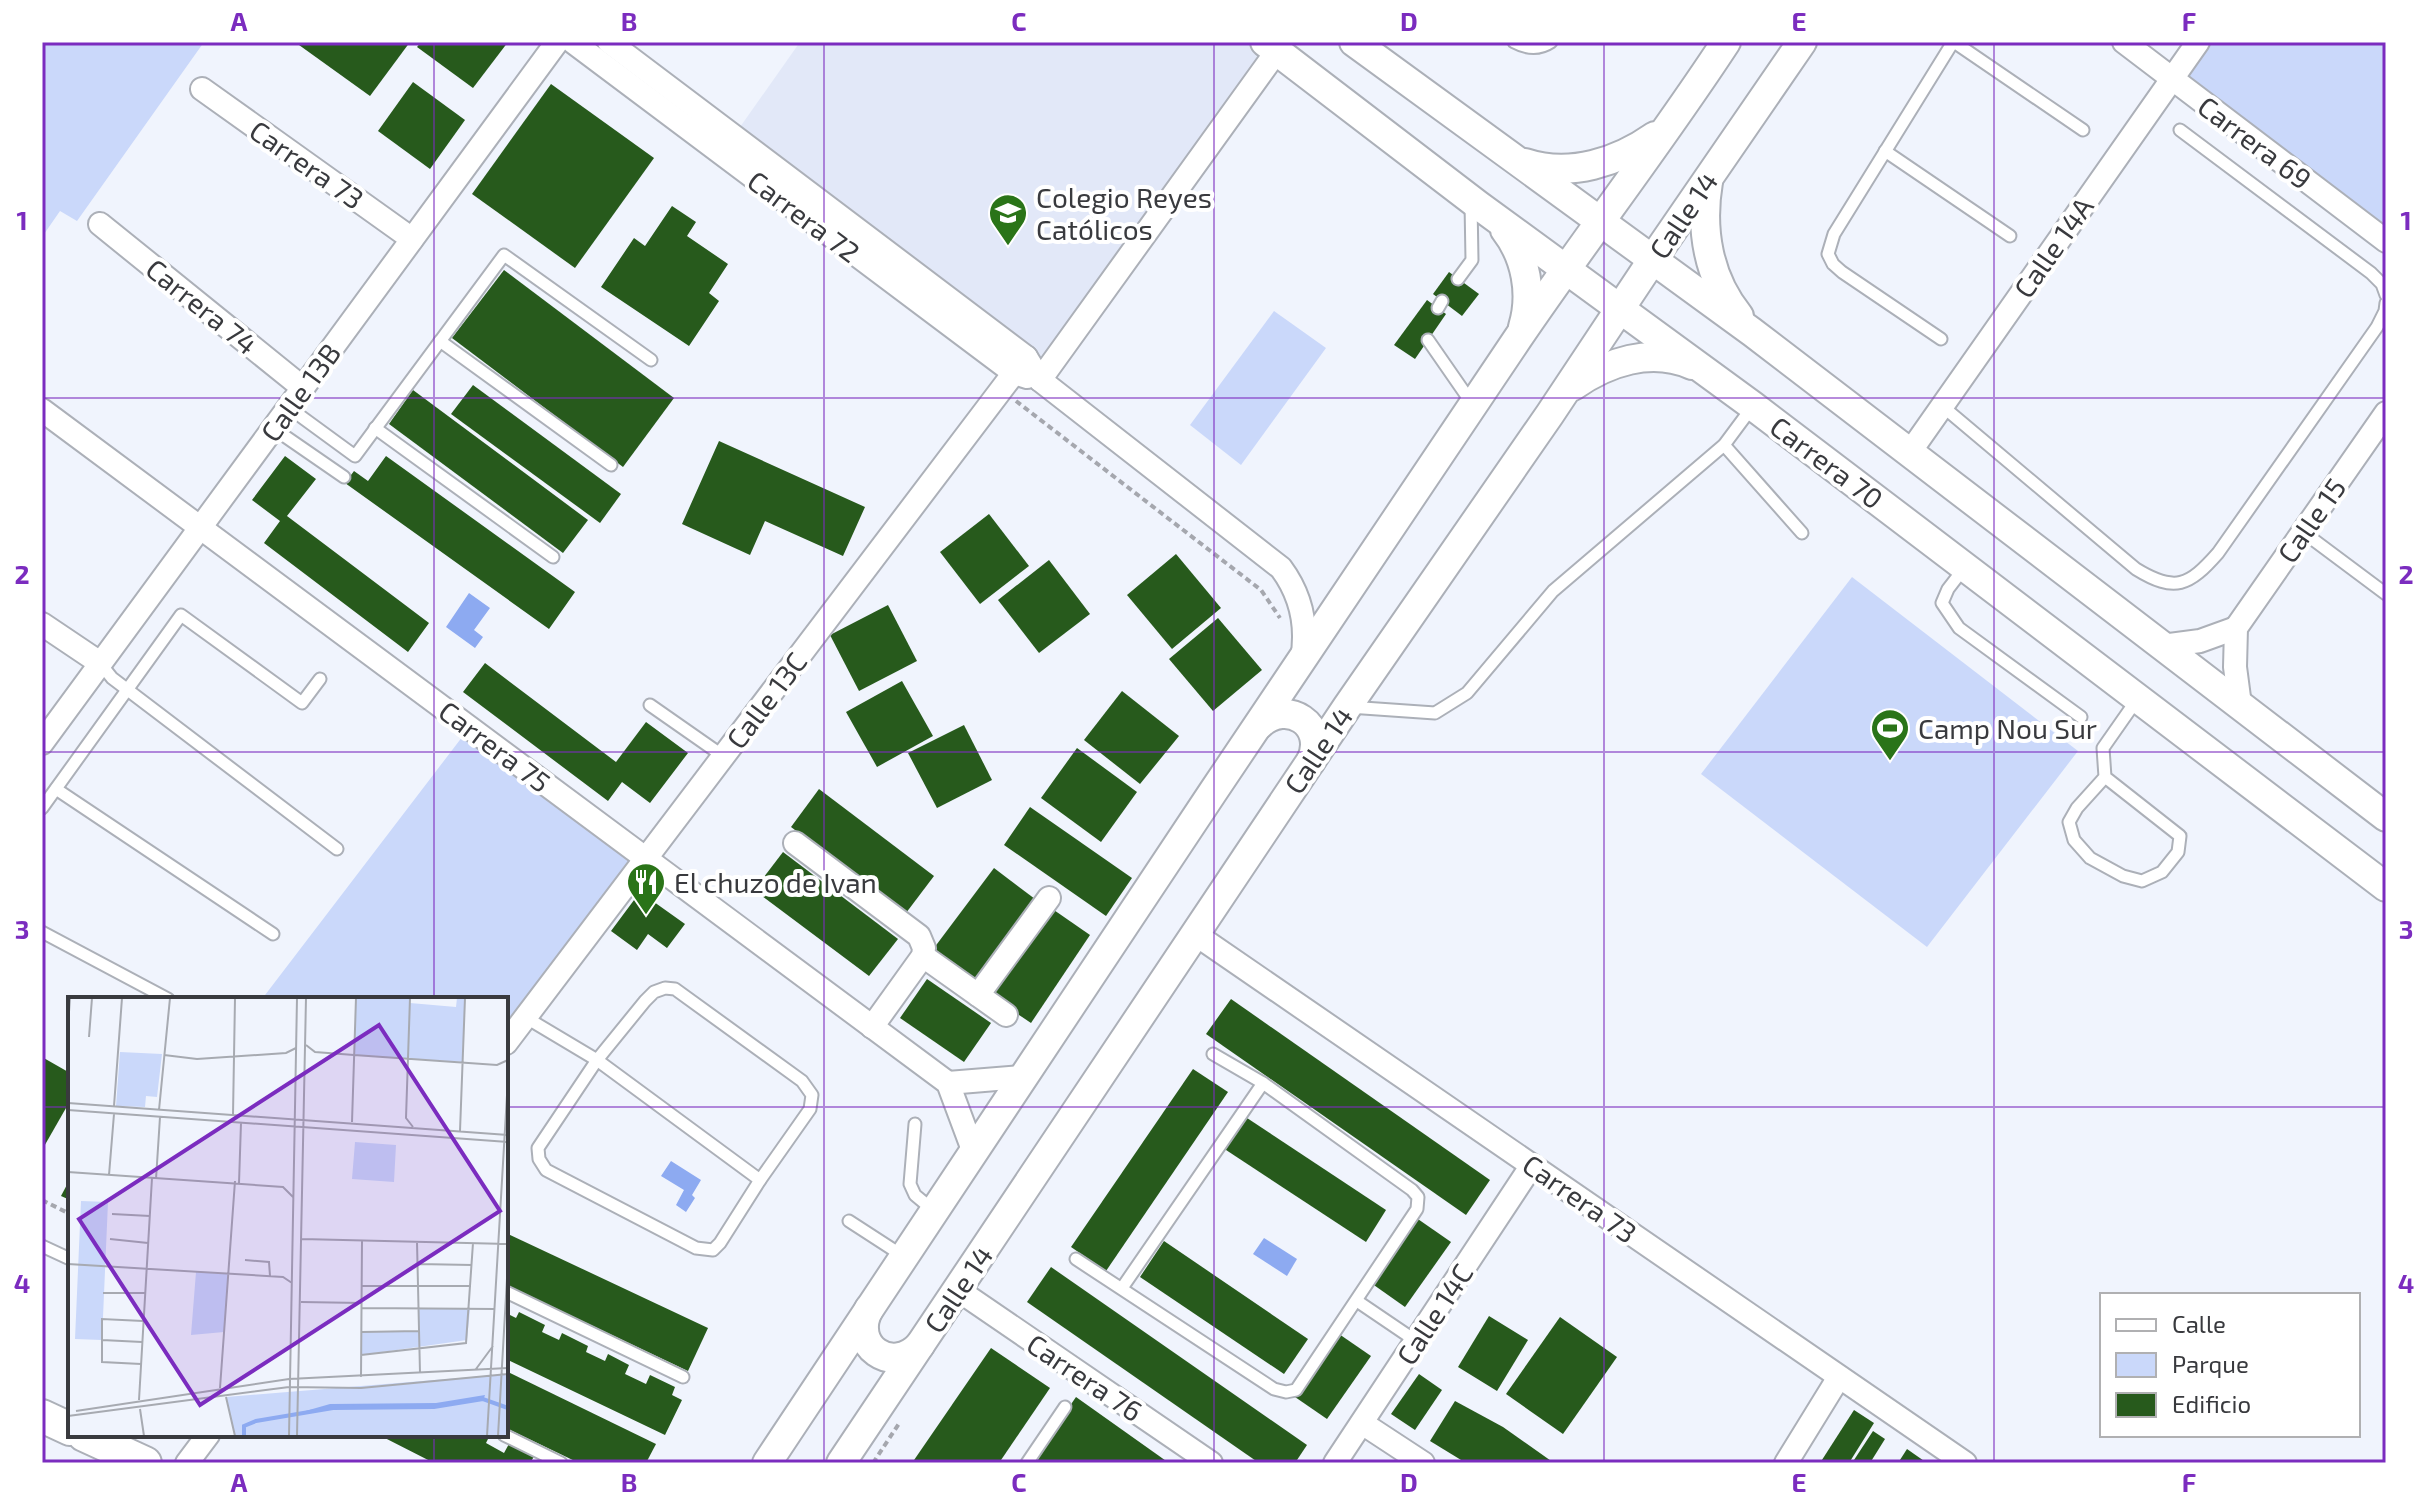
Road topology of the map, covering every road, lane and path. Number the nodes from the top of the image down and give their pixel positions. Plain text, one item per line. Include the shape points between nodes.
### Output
1 (557, 42) edge
2 (609, 42) edge
3 (1354, 42) edge
4 (1514, 42) edge
5 (1551, 42) edge
6 (1726, 42) edge
7 (1802, 42) edge
8 (1954, 42) edge
9 (2124, 42) edge
10 (2198, 42) edge
11 (584, 45) edge
12 (1271, 47) edge
13 (2172, 80) junction
14 (202, 89) dead end
15 (1674, 120) junction
16 (2083, 130) dead end
17 (2180, 130) dead end
18 (1885, 151) junction
19 (1506, 154) junction
20 (1709, 177) junction
21 (1474, 202) junction
22 (1600, 222) junction
23 (100, 224) dead end
24 (2010, 236) dead end
25 (412, 239) junction
26 (2386, 241) edge
27 (1653, 260) junction
28 (1566, 269) junction
29 (1458, 279) dead end
30 (2386, 295) edge
31 (2386, 303) edge
32 (1620, 308) junction
33 (1752, 332) junction
34 (1521, 334) junction
35 (1941, 339) dead end
36 (1428, 340) dead end
37 (440, 341) junction
38 (651, 360) dead end
39 (1014, 373) junction
40 (1715, 377) junction
41 (1040, 380) junction
42 (303, 388) junction
43 (1473, 405) junction
44 (1941, 405) junction
45 (1753, 406) junction
46 (288, 407) junction
47 (42, 410) edge
48 (2386, 413) edge
49 (1550, 414) junction
50 (273, 428) junction
51 (375, 428) junction
52 (1724, 445) junction
53 (1910, 452) junction
54 (611, 465) dead end
55 (344, 477) dead end
56 (200, 527) junction
57 (2303, 532) junction
58 (1802, 533) dead end
59 (553, 557) dead end
60 (1965, 566) junction
61 (2386, 594) edge
62 (1282, 623) dead end
63 (42, 624) edge
64 (2236, 628) junction
65 (2162, 646) junction
66 (1301, 660) junction
67 (100, 663) junction
68 (320, 679) dead end
69 (128, 689) junction
70 (2138, 698) junction
71 (650, 705) dead end
72 (2240, 705) junction
73 (1347, 707) junction
74 (2081, 717) dead end
75 (1259, 725) junction
76 (42, 743) edge
77 (723, 756) junction
78 (1310, 762) junction
79 (2105, 777) junction
80 (56, 789) junction
81 (42, 808) edge
82 (2386, 817) edge
83 (795, 843) dead end
84 (337, 849) dead end
85 (646, 858) junction
86 (2386, 887) edge
87 (1049, 898) dead end
88 (42, 932) edge
89 (273, 934) dead end
90 (1195, 934) junction
91 (923, 956) junction
92 (978, 995) junction
93 (164, 997) edge
94 (1006, 1015) dead end
95 (525, 1017) junction
96 (872, 1027) junction
97 (508, 1040) edge
98 (1213, 1054) dead end
99 (597, 1060) junction
100 (1021, 1077) junction
101 (948, 1083) junction
102 (1263, 1083) junction
103 (915, 1124) dead end
104 (973, 1150) junction
105 (1532, 1165) junction
106 (760, 1180) junction
107 (42, 1200) edge
108 (934, 1210) junction
109 (68, 1213) edge
110 (849, 1221) dead end
111 (42, 1246) edge
112 (903, 1256) junction
113 (68, 1258) edge
114 (1076, 1259) dead end
115 (1122, 1288) junction
116 (958, 1290) junction
117 (508, 1293) edge
118 (1357, 1301) junction
119 (869, 1308) junction
120 (1416, 1341) junction
121 (921, 1344) junction
122 (683, 1377) dead end
123 (1839, 1377) junction
124 (1065, 1407) dead end
125 (42, 1416) edge
126 (1362, 1423) junction
127 (68, 1428) edge
128 (88, 1437) edge
129 (206, 1437) edge
130 (508, 1437) edge
131 (145, 1463) edge
132 (187, 1463) edge
133 (561, 1463) edge
134 (767, 1463) edge
135 (841, 1463) edge
136 (1027, 1463) edge
137 (1211, 1463) edge
138 (1335, 1463) edge
139 (1423, 1463) edge
140 (1786, 1463) edge
141 (1965, 1463) edge

1 - 25 street, Calle 13B
2 - 39 street, Carrera 72
3 - 19 street, Carrera 70
4 - 5 lane via 1538,48
6 - 15 street
7 - 20 street, Calle 14
8 - 16 lane
8 - 18 lane
9 - 13 street, Carrera 69
10 - 13 street, Calle 14A
11 - 39 street, Carrera 72
12 - 21 street, Carrera 70
12 - 41 street
13 - 26 street, Carrera 69
13 - 44 street, Calle 14A
14 - 25 street, Carrera 73
15 - 19 street via 1632,152 1595,165 1555,168
15 - 22 street
17 - 30 lane via 2371,273
18 - 24 lane
18 - 35 lane via 1834,234 1828,254 1842,272
19 - 22 street, Carrera 70
20 - 27 street, Calle 14
20 - 33 street via 1704,205 1710,260 1734,310
21 - 28 street, Carrera 70
21 - 29 lane via 1472,260
21 - 34 street via 1510,237 1523,264 1528,293
22 - 27 street, Carrera 70
22 - 28 street
23 - 42 street, Carrera 74
25 - 42 street, Calle 13B
27 - 32 street, Calle 14
27 - 33 street, Carrera 70
28 - 32 street, Carrera 70
28 - 34 street
31 - 44 lane via 2377,327 2218,553 2188,581 2170,584 2136,569
32 - 40 street, Carrera 70
32 - 49 street, Calle 14
33 - 53 street, Carrera 70
34 - 43 street
36 - 43 lane
37 - 38 lane via 504,255
37 - 51 lane
37 - 54 lane
39 - 41 street, Carrera 72
39 - 62 path via 1261,590
39 - 77 street, Calle 13C
40 - 45 street, Carrera 70
40 - 49 street via 1656,357 1624,360 1595,371 1569,390
41 - 66 street, Carrera 72 via 1281,568 1302,611
42 - 46 street, Calle 13B
43 - 66 street
44 - 53 street, Calle 14A
45 - 52 lane
45 - 60 street, Carrera 70
46 - 50 street, Calle 13B
46 - 51 lane via 355,456
47 - 56 street, Carrera 75
48 - 57 street, Calle 15
49 - 73 street, Calle 14
50 - 55 lane
50 - 56 street, Calle 13B
51 - 59 lane
52 - 58 lane
52 - 73 lane via 1553,591 1467,693 1435,713
53 - 65 street, Carrera 70
56 - 67 street, Calle 13B
56 - 85 street, Carrera 75
57 - 61 lane
57 - 64 street, Calle 15
60 - 70 street, Carrera 70
60 - 74 lane via 1942,603 1959,628
63 - 67 street
64 - 65 street via 2200,641
64 - 72 street
65 - 72 street, Carrera 70
66 - 75 street
67 - 69 lane
67 - 76 street, Calle 13B
68 - 69 lane via 302,703 181,615
69 - 80 lane
69 - 84 lane
70 - 79 lane via 2103,748
70 - 86 street, Carrera 70
71 - 77 lane
72 - 82 street, Carrera 70
73 - 78 street, Calle 14
75 - 78 street via 1279,713 1302,719 1315,739
75 - 100 street
77 - 85 street, Calle 13C
78 - 90 street, Calle 14
79 - 79 lane via 2180,836 2178,852 2162,872 2142,881 2123,876 2090,858 2074,840 2069,822
80 - 81 lane
80 - 89 lane
83 - 91 street via 919,936
85 - 95 street, Calle 13C
85 - 96 street, Carrera 75
87 - 92 street
88 - 93 lane
90 - 105 street, Carrera 73
90 - 116 street, Calle 14
91 - 92 street
91 - 96 street
92 - 94 street
95 - 97 street, Calle 13C
95 - 99 lane
96 - 101 street, Carrera 75
98 - 102 lane
99 - 106 lane
99 - 106 lane via 654,992 675,989 802,1081 812,1095 810,1109
99 - 106 lane via 538,1148 546,1170 696,1248 713,1250
100 - 101 street
100 - 104 street
101 - 104 street
102 - 115 lane
102 - 118 lane via 1418,1197 1417,1209
103 - 108 lane via 910,1184
104 - 108 street
105 - 120 street, Calle 14C
105 - 123 street, Carrera 73
107 - 109 path
108 - 112 street
110 - 112 lane
111 - 113 lane
112 - 119 street
114 - 115 lane
115 - 118 lane via 1286,1392 1296,1390
116 - 121 street, Calle 14
116 - 137 street, Carrera 76
117 - 122 lane
118 - 120 lane
119 - 121 street via 864,1337 877,1353 906,1357
119 - 134 street
120 - 126 street, Calle 14C
121 - 135 street, Calle 14
123 - 140 street
123 - 141 street, Carrera 73
124 - 136 lane
125 - 127 main road
126 - 138 street, Calle 14C
126 - 139 street
128 - 131 main road
129 - 132 street
130 - 133 lane

